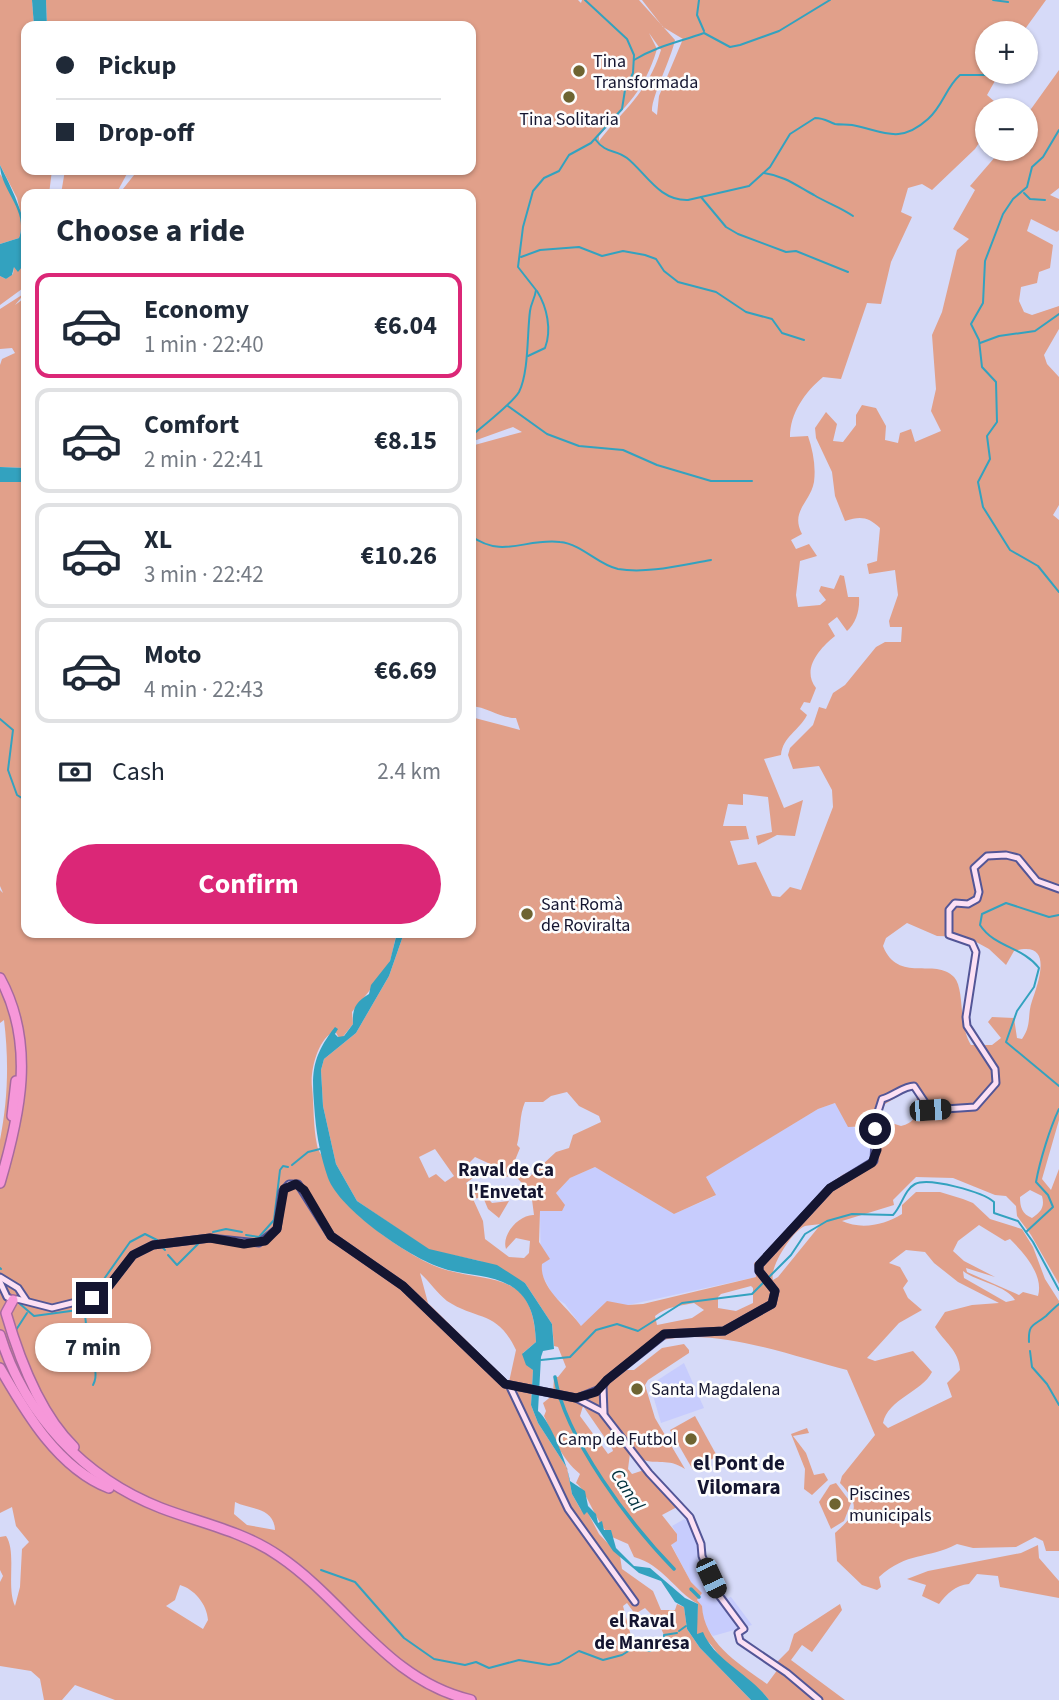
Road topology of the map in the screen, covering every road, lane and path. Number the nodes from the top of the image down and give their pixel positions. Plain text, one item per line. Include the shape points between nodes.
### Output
1 (1059, 889) edge
2 (0, 978) edge
3 (0, 987) edge
4 (0, 1166) edge
5 (0, 1183) edge
6 (0, 1279) edge
7 (13, 1286) junction
8 (6, 1291) junction
9 (20, 1293) junction
10 (15, 1300) junction
11 (28, 1303) junction
12 (0, 1335) edge
13 (0, 1351) edge
14 (0, 1368) edge
15 (511, 1387) junction
16 (599, 1394) junction
17 (589, 1395) junction
18 (576, 1398) junction
19 (589, 1403) junction
20 (598, 1405) junction
21 (109, 1488) junction
22 (132, 1495) junction
23 (635, 1602) dead end
24 (451, 1700) edge
25 (471, 1700) edge
26 (819, 1700) edge

1 - 16 street via 1037,881 1018,858 998,853 974,869 977,899 950,906 951,938 966,940 976,948 967,1026 995,1069 996,1083 989,1094 975,1107 930,1110 914,1086 882,1099 876,1118 874,1161 830,1188 758,1268 775,1291 772,1304 733,1329 657,1338
2 - 5 highway via 18,1028 22,1059 21,1099
3 - 4 highway via 15,1046 17,1080
6 - 7 street
6 - 8 street
7 - 8 street
7 - 9 street
8 - 10 street via 7,1297
9 - 10 street
9 - 11 street
10 - 11 street
10 - 22 highway via 6,1313 47,1409 69,1442
11 - 15 street via 52,1308 92,1298 109,1286 133,1255 153,1245 210,1238 244,1244 265,1241 277,1229 284,1189 296,1184 331,1236 403,1286
12 - 22 highway via 21,1386 45,1422 79,1459
13 - 21 highway via 37,1421 76,1463
14 - 21 highway via 18,1401 51,1443 81,1471
15 - 18 street
15 - 23 street via 568,1509
16 - 17 street
16 - 20 street
17 - 18 street
17 - 19 street
18 - 19 street
19 - 20 street
20 - 26 street via 690,1517 718,1594 744,1629 738,1633 740,1641
21 - 24 highway via 153,1511 266,1554 317,1592 394,1670
22 - 25 highway via 262,1545 320,1587 400,1668 442,1692

